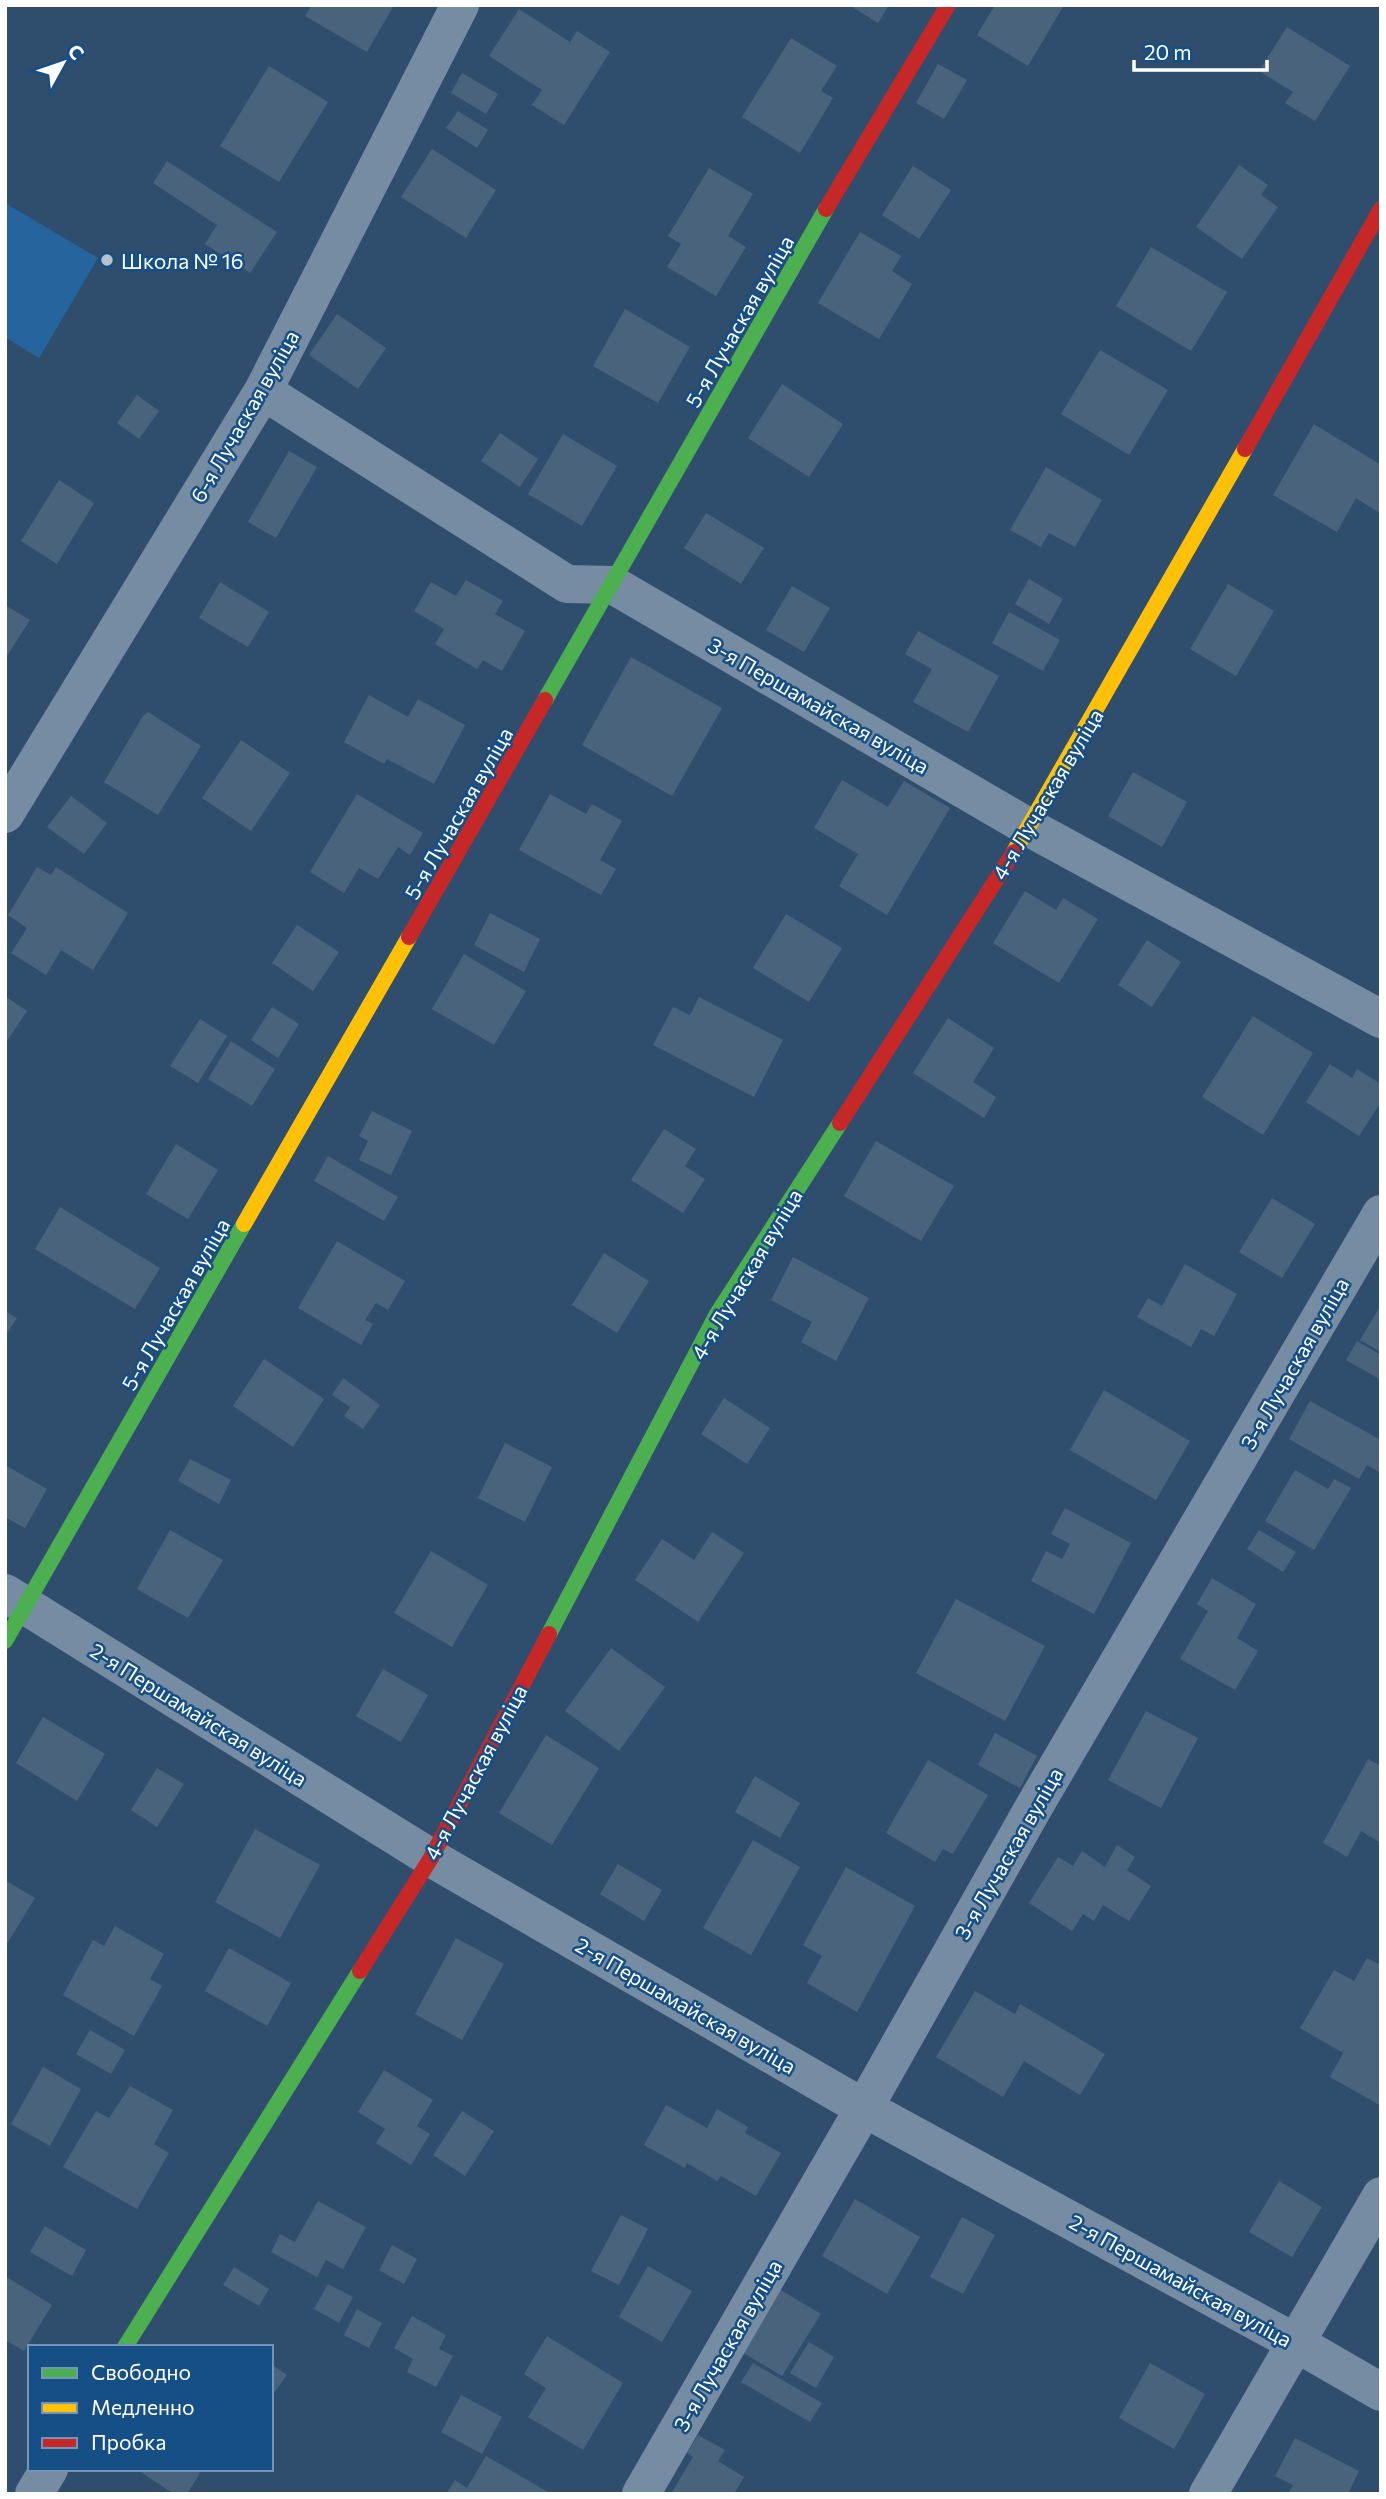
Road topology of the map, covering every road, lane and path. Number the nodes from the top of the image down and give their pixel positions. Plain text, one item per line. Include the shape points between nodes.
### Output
1 (460, 5) edge
2 (948, 5) edge
3 (1381, 209) edge
4 (263, 391) junction
5 (613, 585) junction
6 (5, 814) edge
7 (1030, 828) junction
8 (1381, 1019) edge
9 (1381, 1214) edge
10 (15, 1599) edge
11 (5, 1641) edge
12 (431, 1858) junction
13 (864, 2108) junction
14 (1381, 2196) edge
15 (1296, 2343) junction
16 (126, 2345) edge
17 (1381, 2392) edge
18 (48, 2471) edge
19 (34, 2494) edge
20 (641, 2494) edge
21 (1208, 2494) edge

1 - 4 street, 6-я Лучаская вуліца
2 - 5 street, 5-я Лучаская вуліца via 870,133
3 - 7 street, 4-я Лучаская вуліца
4 - 5 street, 3-я Першамайская вуліца via 567,584
4 - 6 street, 6-я Лучаская вуліца
5 - 7 street, 3-я Першамайская вуліца
5 - 10 street, 5-я Лучаская вуліца
7 - 8 street, 3-я Першамайская вуліца
7 - 12 street, 4-я Лучаская вуліца via 717,1314
9 - 13 street, 3-я Лучаская вуліца via 1035,1805
10 - 11 street, 5-я Лучаская вуліца
10 - 12 street, 2-я Першамайская вуліца
12 - 13 street, 2-я Першамайская вуліца
12 - 16 street, 4-я Лучаская вуліца
13 - 15 street, 2-я Першамайская вуліца
13 - 20 street, 3-я Лучаская вуліца
14 - 15 street
15 - 17 street, 2-я Першамайская вуліца
15 - 21 street
18 - 19 street

